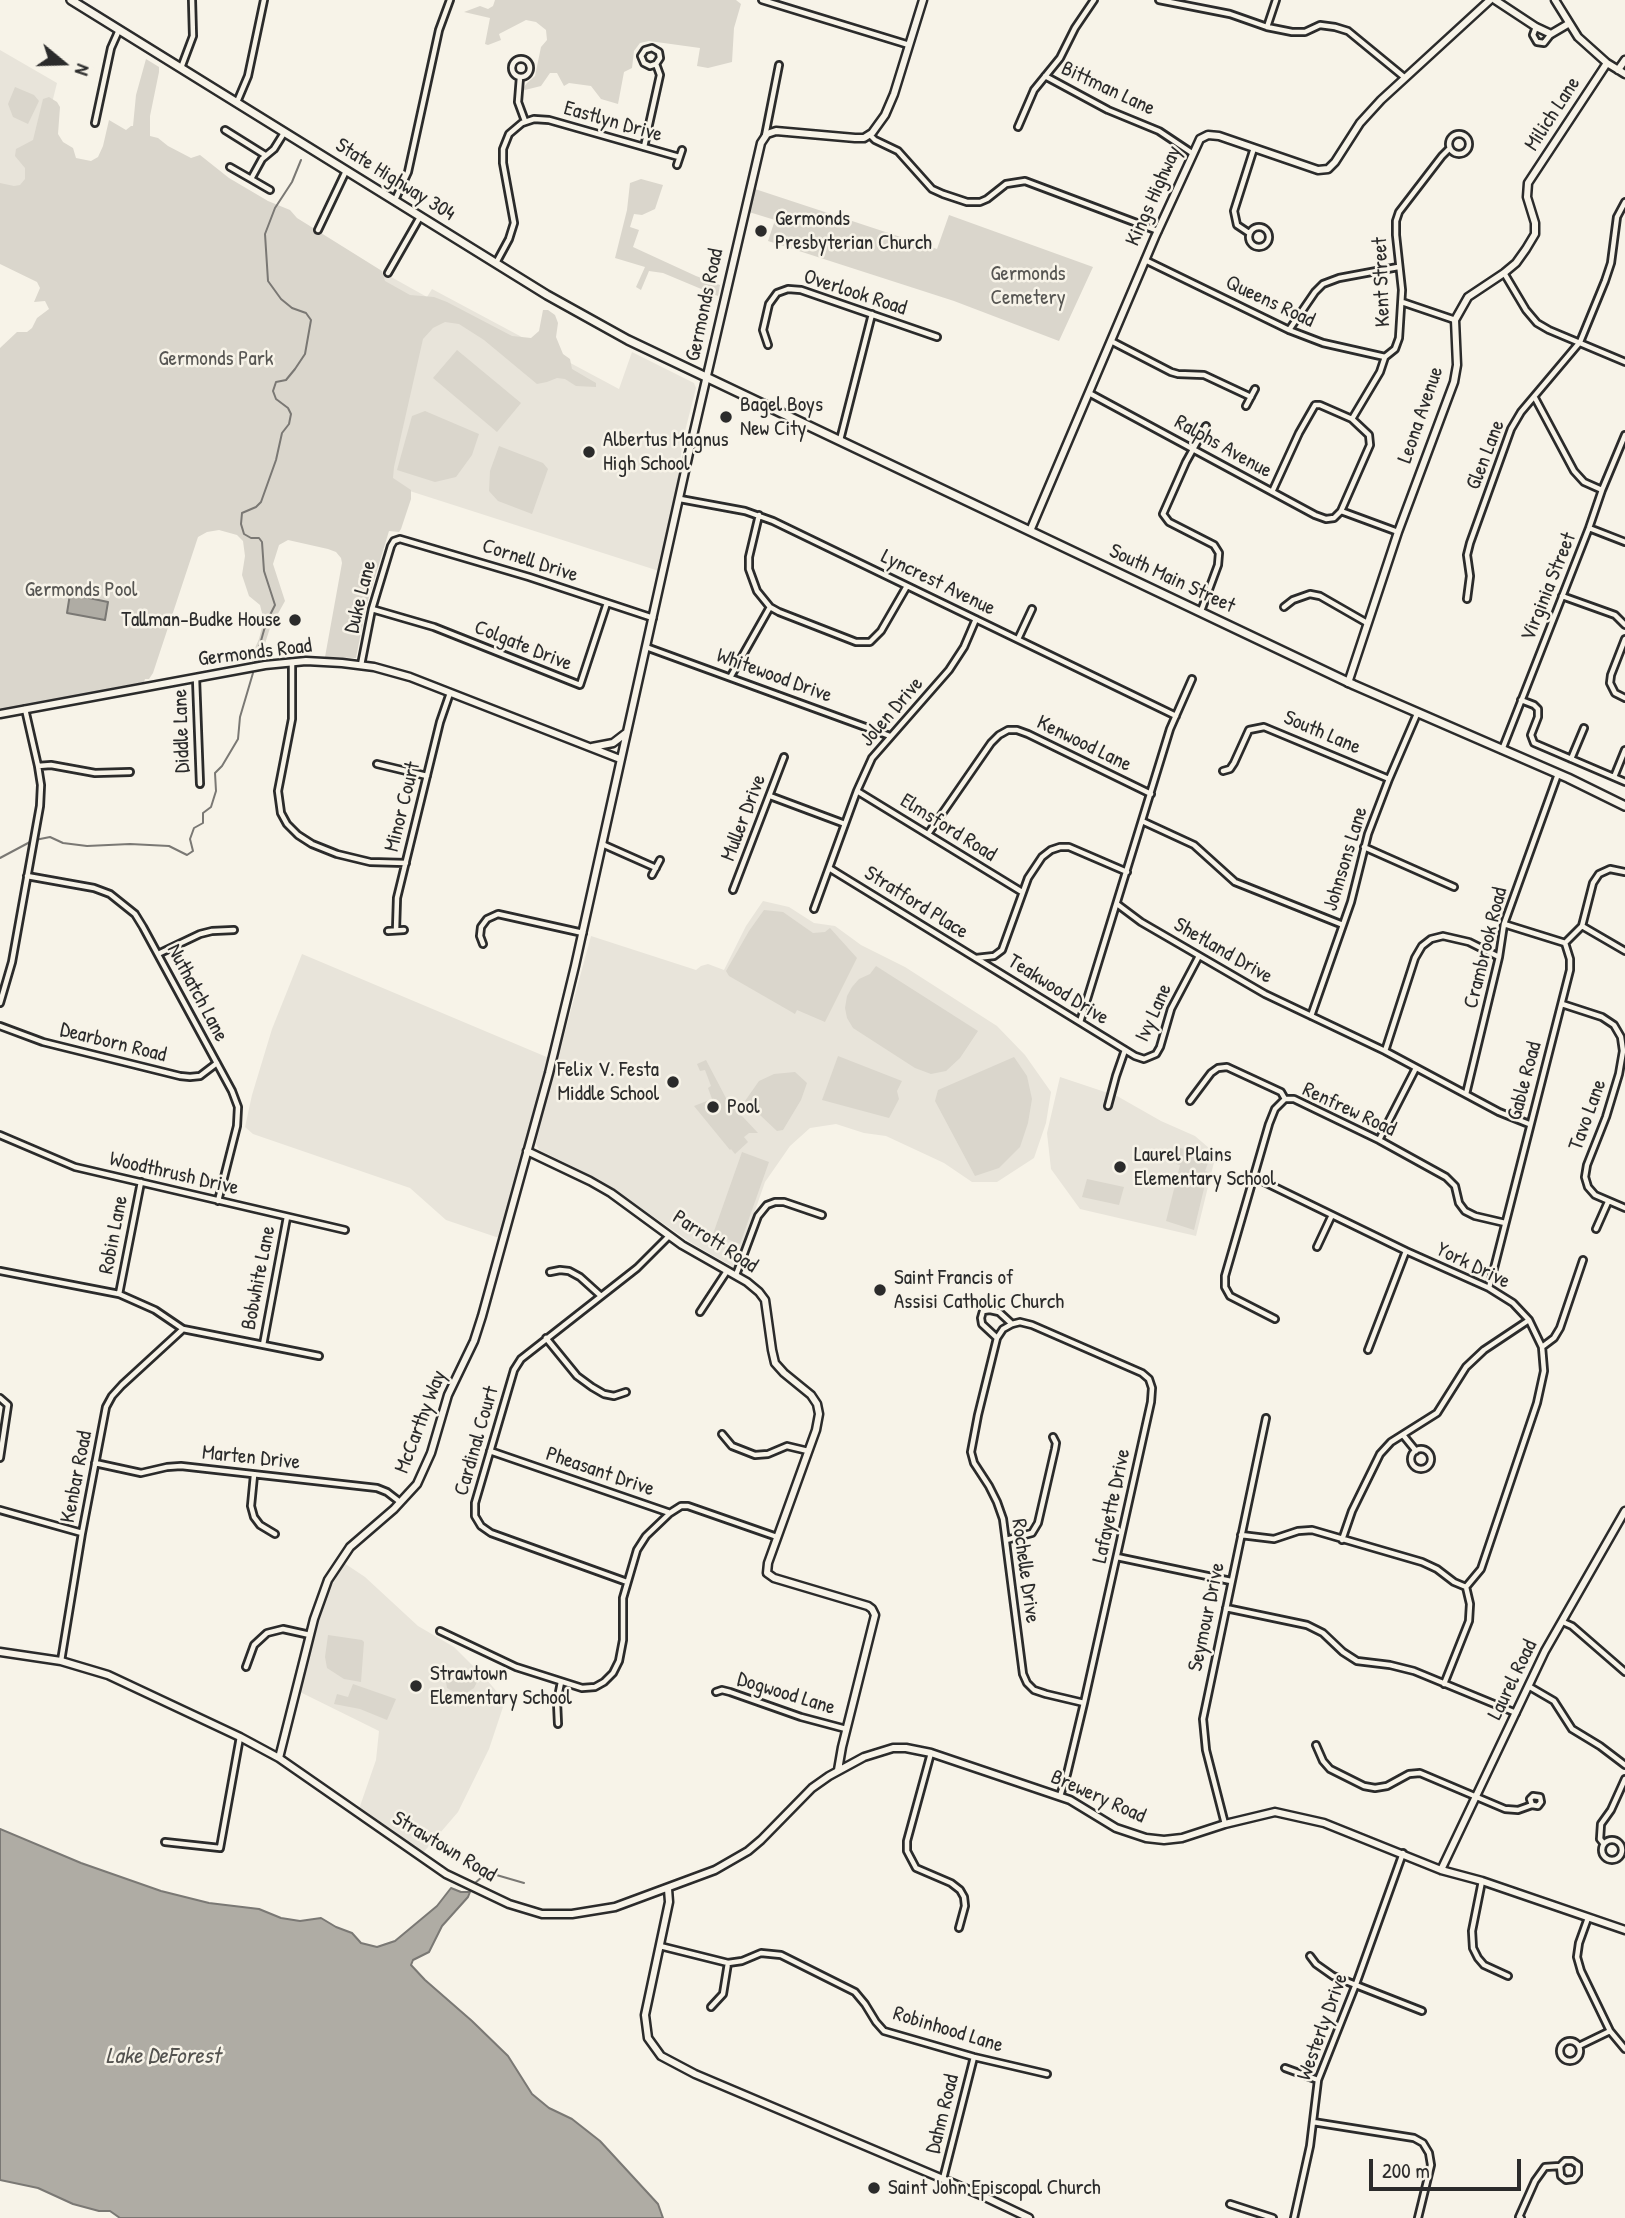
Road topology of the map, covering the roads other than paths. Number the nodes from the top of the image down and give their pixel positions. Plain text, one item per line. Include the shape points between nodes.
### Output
1 (71, 0) edge
2 (89, 0) edge
3 (192, 0) edge
4 (264, 0) edge
5 (450, 0) edge
6 (762, 0) edge
7 (923, 0) edge
8 (1094, 0) edge
9 (1159, 0) edge
10 (1276, 0) edge
11 (1490, 0) edge
12 (1495, 0) edge
13 (1555, 0) edge
14 (86, 9) junction
15 (1568, 24) junction
16 (1267, 27) junction
17 (1536, 27) junction
18 (119, 30) junction
19 (1551, 34) junction
20 (910, 45) junction
21 (1625, 60) edge
22 (1607, 63) junction
23 (656, 64) junction
24 (779, 65) dead end
25 (181, 68) junction
26 (1622, 72) edge
27 (1045, 76) junction
28 (520, 77) junction
29 (1404, 77) junction
30 (237, 103) junction
31 (524, 121) junction
32 (95, 122) dead end
33 (1018, 127) dead end
34 (225, 130) dead end
35 (285, 132) junction
36 (870, 135) junction
37 (765, 137) junction
38 (644, 147) junction
39 (1254, 148) junction
40 (1450, 148) junction
41 (681, 150) dead end
42 (1192, 153) junction
43 (265, 155) junction
44 (679, 157) junction
45 (677, 165) dead end
46 (230, 167) dead end
47 (346, 170) junction
48 (251, 179) junction
49 (270, 190) dead end
50 (395, 200) junction
51 (1625, 202) edge
52 (421, 216) junction
53 (318, 230) dead end
54 (1158, 231) junction
55 (1249, 233) junction
56 (1145, 260) junction
57 (496, 263) junction
58 (1398, 267) junction
59 (388, 273) dead end
60 (1504, 273) junction
61 (1402, 302) junction
62 (872, 314) junction
63 (1455, 320) junction
64 (1289, 330) junction
65 (937, 337) dead end
66 (1111, 340) junction
67 (1580, 342) junction
68 (768, 345) dead end
69 (1385, 357) junction
70 (1625, 362) edge
71 (707, 379) junction
72 (1255, 389) dead end
73 (1088, 392) junction
74 (1251, 397) junction
75 (1535, 398) junction
76 (1246, 405) dead end
77 (1352, 419) junction
78 (1206, 426) dead end
79 (1625, 435) edge
80 (840, 440) junction
81 (1193, 448) junction
82 (1602, 489) junction
83 (1272, 492) junction
84 (680, 499) junction
85 (1341, 510) junction
86 (759, 515) junction
87 (1589, 528) junction
88 (1030, 531) junction
89 (1398, 532) junction
90 (396, 540) joint
91 (1625, 542) edge
92 (907, 586) junction
93 (1562, 596) junction
94 (1466, 600) dead end
95 (607, 603) junction
96 (770, 607) junction
97 (1284, 607) dead end
98 (372, 609) junction
99 (1032, 609) dead end
100 (1200, 612) junction
101 (653, 618) junction
102 (976, 619) junction
103 (1368, 624) junction
104 (1625, 625) edge
105 (1018, 639) junction
106 (1625, 639) edge
107 (646, 647) junction
108 (292, 662) junction
109 (361, 665) junction
110 (730, 676) junction
111 (196, 678) junction
112 (1192, 679) dead end
113 (1349, 683) junction
114 (450, 693) junction
115 (1625, 698) edge
116 (1521, 699) junction
117 (25, 709) junction
118 (0, 714) edge
119 (1417, 714) junction
120 (1176, 716) junction
121 (1584, 728) dead end
122 (627, 731) junction
123 (890, 736) junction
124 (586, 746) junction
125 (1502, 750) junction
126 (1625, 750) edge
127 (784, 757) dead end
128 (620, 759) junction
129 (1571, 759) junction
130 (377, 764) dead end
131 (38, 766) junction
132 (1223, 771) dead end
133 (130, 772) dead end
134 (1559, 774) junction
135 (427, 776) junction
136 (1614, 777) junction
137 (1389, 779) junction
138 (1625, 782) edge
139 (200, 784) dead end
140 (858, 791) junction
141 (1151, 794) junction
142 (770, 796) junction
143 (1625, 806) edge
144 (1142, 821) junction
145 (845, 824) junction
146 (928, 834) junction
147 (602, 844) junction
148 (1364, 847) junction
149 (660, 860) dead end
150 (406, 863) junction
151 (656, 868) junction
152 (829, 868) junction
153 (1127, 872) junction
154 (1625, 872) edge
155 (652, 875) dead end
156 (27, 876) junction
157 (1454, 887) dead end
158 (733, 890) dead end
159 (1022, 892) junction
160 (1117, 904) junction
161 (814, 909) dead end
162 (1504, 924) junction
163 (1343, 925) junction
164 (1582, 926) junction
165 (234, 930) dead end
166 (388, 930) dead end
167 (396, 930) junction
168 (404, 930) dead end
169 (583, 933) junction
170 (1565, 943) junction
171 (483, 944) dead end
172 (1625, 951) edge
173 (158, 954) junction
174 (1199, 956) junction
175 (975, 957) junction
176 (1499, 957) junction
177 (0, 1003) edge
178 (1562, 1004) junction
179 (1311, 1016) junction
180 (1080, 1022) junction
181 (0, 1026) edge
182 (1125, 1050) junction
183 (1385, 1051) junction
184 (217, 1063) junction
185 (1416, 1068) junction
186 (1466, 1094) junction
187 (1285, 1099) junction
188 (1190, 1101) dead end
189 (1108, 1107) dead end
190 (1530, 1124) junction
191 (0, 1135) edge
192 (1379, 1140) junction
193 (527, 1152) junction
194 (1254, 1177) junction
195 (141, 1182) junction
196 (218, 1201) junction
197 (1608, 1202) junction
198 (1625, 1208) edge
199 (822, 1215) dead end
200 (1332, 1215) junction
201 (287, 1217) junction
202 (1504, 1223) junction
203 (1597, 1229) dead end
204 (345, 1230) dead end
205 (669, 1236) junction
206 (1317, 1247) dead end
207 (1406, 1251) junction
208 (1583, 1260) dead end
209 (728, 1270) junction
210 (0, 1271) edge
211 (551, 1272) dead end
212 (736, 1275) junction
213 (1489, 1288) junction
214 (118, 1294) junction
215 (601, 1296) junction
216 (700, 1312) dead end
217 (1275, 1319) dead end
218 (1529, 1320) junction
219 (1012, 1324) junction
220 (183, 1329) junction
221 (545, 1338) junction
222 (997, 1338) junction
223 (263, 1345) junction
224 (1542, 1347) junction
225 (1368, 1350) dead end
226 (319, 1356) dead end
227 (626, 1392) dead end
228 (0, 1398) edge
229 (1266, 1418) dead end
230 (722, 1434) dead end
231 (1403, 1435) junction
232 (1054, 1437) dead end
233 (490, 1451) junction
234 (808, 1451) junction
235 (1416, 1451) junction
236 (0, 1458) edge
237 (95, 1463) junction
238 (254, 1475) junction
239 (401, 1503) junction
240 (0, 1510) edge
241 (1625, 1511) edge
242 (670, 1513) junction
243 (82, 1533) junction
244 (275, 1534) dead end
245 (1241, 1535) junction
246 (778, 1538) junction
247 (1342, 1539) junction
248 (1006, 1540) junction
249 (1117, 1557) junction
250 (1231, 1581) junction
251 (627, 1583) junction
252 (1466, 1587) junction
253 (1226, 1608) junction
254 (1563, 1622) junction
255 (440, 1632) dead end
256 (310, 1635) junction
257 (0, 1652) edge
258 (61, 1661) junction
259 (246, 1667) dead end
260 (1625, 1672) edge
261 (561, 1682) junction
262 (1444, 1684) junction
263 (1530, 1687) junction
264 (716, 1692) dead end
265 (1084, 1703) junction
266 (1516, 1713) junction
267 (558, 1724) dead end
268 (846, 1729) junction
269 (240, 1737) junction
270 (1316, 1745) dead end
271 (931, 1753) junction
272 (279, 1759) junction
273 (1625, 1765) edge
274 (838, 1770) junction
275 (1625, 1779) edge
276 (1060, 1796) junction
277 (1475, 1796) junction
278 (1532, 1805) dead end
279 (1225, 1824) junction
280 (165, 1842) dead end
281 (1604, 1844) junction
282 (1403, 1853) junction
283 (1441, 1870) junction
284 (1482, 1881) junction
285 (668, 1889) junction
286 (1588, 1918) junction
287 (959, 1928) dead end
288 (1625, 1930) edge
289 (659, 1946) junction
290 (1310, 1956) dead end
291 (728, 1963) junction
292 (1508, 1976) dead end
293 (1356, 1984) junction
294 (711, 2007) dead end
295 (1422, 2011) dead end
296 (1610, 2031) junction
297 (1579, 2046) junction
298 (1625, 2049) edge
299 (974, 2057) junction
300 (1285, 2068) dead end
301 (1047, 2074) dead end
302 (1318, 2080) junction
303 (1313, 2122) junction
304 (1560, 2166) junction
305 (943, 2179) junction
306 (1230, 2204) dead end
307 (1520, 2217) edge
308 (1029, 2218) edge
309 (1273, 2218) edge
310 (1294, 2218) edge
311 (1418, 2218) edge

1 - 14 main road, State Highway 304
2 - 14 street
3 - 25 street via 193,36
4 - 30 street via 246,84
5 - 50 street via 406,177
6 - 20 street
7 - 20 street
8 - 27 street
9 - 16 street via 1230,13
10 - 16 street
11 - 29 street, Kings Highway
12 - 17 street
13 - 15 street
14 - 18 main road, State Highway 304
15 - 19 street
15 - 22 street
16 - 29 street via 1306,32 1320,25 1348,31
17 - 19 street
17 - 19 street via 1532,35 1537,42 1544,43
18 - 25 main road, State Highway 304
18 - 32 street
20 - 36 street via 889,107
21 - 26 street
22 - 26 street
22 - 60 street, Milich Lane via 1528,183 1535,234
23 - 23 street via 658,51 646,49 643,62
23 - 38 street via 659,83
24 - 37 street
25 - 30 main road, State Highway 304
27 - 33 street via 1031,94
27 - 42 street, Bittman Lane via 1159,131
28 - 28 street via 530,69 523,59 512,66
28 - 31 street via 517,102
29 - 39 street, Kings Highway via 1360,123 1328,169 1318,170
30 - 35 main road, State Highway 304
31 - 38 street, Eastlyn Drive via 549,120
31 - 57 street via 509,134 503,149 514,223
34 - 43 street
35 - 43 street
35 - 47 main road, State Highway 304
36 - 37 street via 858,139 778,130
36 - 54 street via 898,151 929,186 943,194 980,202 1006,184 1025,181
37 - 71 street, Germonds Road via 741,222
38 - 44 street, Eastlyn Drive
39 - 42 street, Kings Highway via 1208,135
39 - 55 street via 1234,211 1237,225
40 - 40 street, Kent Street via 1454,135 1462,134 1468,140 1463,152
40 - 58 street, Kent Street via 1399,212
41 - 44 street, Eastlyn Drive
42 - 54 street, Kings Highway
43 - 48 street
44 - 45 street, Eastlyn Drive
46 - 48 street
47 - 50 main road, State Highway 304
47 - 53 street
48 - 49 street
50 - 52 main road, State Highway 304
51 - 67 street, Glen Lane via 1611,263
52 - 57 main road, State Highway 304
52 - 59 street
54 - 56 street, Kings Highway
55 - 55 street via 1263,228 1267,242 1254,246
56 - 64 street, Queens Road
56 - 66 street, Kings Highway
57 - 71 main road, State Highway 304 via 603,327
58 - 61 street, Kent Street
58 - 64 street via 1323,284
60 - 63 street via 1468,298
60 - 67 street via 1536,323
61 - 63 street
61 - 69 street, Kent Street via 1399,338
62 - 65 street, Overlook Road
62 - 68 street, Overlook Road via 797,289 783,289 769,304 763,330
62 - 80 street
63 - 89 street, Leona Avenue via 1454,382
64 - 69 street, Queens Road via 1346,350
66 - 73 street, Kings Highway
66 - 74 street via 1171,372 1204,374
67 - 70 street
67 - 75 street, Glen Lane
69 - 77 street, Kent Street
71 - 80 main road, South Main Street
71 - 84 street, Germonds Road
72 - 74 street
73 - 81 street, Ralphs Avenue
73 - 88 street, Kings Highway
74 - 76 street
75 - 82 street via 1574,471 1584,482
75 - 94 street, Glen Lane via 1511,429 1470,543
77 - 83 street via 1315,405
77 - 85 street via 1371,440
78 - 81 street
79 - 82 street, Virginia Street
80 - 88 main road, South Main Street
81 - 83 street, Ralphs Avenue
81 - 100 street via 1163,514 1169,522 1214,545 1219,553
82 - 87 street, Virginia Street
83 - 85 street, Ralphs Avenue via 1326,519
84 - 86 street, Lyncrest Avenue
84 - 101 street, Germonds Road
85 - 89 street
86 - 92 street, Lyncrest Avenue
86 - 96 street via 748,569
87 - 91 street
87 - 93 street, Virginia Street
88 - 100 main road, South Main Street
89 - 103 street, Leona Avenue
90 - 95 street, Cornell Drive via 417,542
90 - 98 street, Duke Lane
92 - 96 street via 870,642 856,642
92 - 102 street, Lyncrest Avenue
93 - 104 street via 1615,615
93 - 116 street, Virginia Street
95 - 98 street, Colgate Drive via 580,685 428,625
95 - 101 street, Cornell Drive
96 - 110 street
97 - 103 street via 1310,594 1320,596
98 - 109 street, Duke Lane
99 - 105 street
100 - 113 main road, South Main Street
101 - 107 street, Germonds Road
102 - 105 street, Lyncrest Avenue
102 - 123 street, Jolen Drive via 957,660
103 - 113 street, Leona Avenue
105 - 120 street, Lyncrest Avenue
106 - 115 street via 1610,683 1615,693
107 - 110 street, Whitewood Drive
107 - 122 street, Germonds Road
108 - 109 street, Germonds Road
108 - 111 street, Germonds Road
108 - 150 street via 292,719 278,791 287,824 312,844 337,854 370,862
109 - 114 street, Germonds Road
110 - 123 street, Whitewood Drive
111 - 117 street, Germonds Road
111 - 139 street, Diddle Lane
112 - 120 street
113 - 119 main road, South Main Street
114 - 124 street, Germonds Road
114 - 135 street, Minor Court
116 - 125 street, Virginia Street
116 - 129 street via 1538,709 1533,741
117 - 118 street, Germonds Road
117 - 131 street
119 - 125 main road, South Main Street
119 - 137 street, Johnsons Lane
120 - 141 street
121 - 129 street
122 - 124 street via 610,745
122 - 128 street, Germonds Road
123 - 140 street, Jolen Drive via 872,758
124 - 128 street, Germonds Road
125 - 134 main road, South Main Street
126 - 136 street
127 - 142 street, Muller Drive
128 - 147 street
129 - 136 street
130 - 135 street
131 - 133 street
131 - 156 street via 40,806
132 - 137 street, South Lane via 1234,764 1249,730 1264,727
134 - 143 main road, South Main Street
134 - 162 street, Crambrook Road
135 - 150 street, Minor Court
136 - 138 street
137 - 148 street, Johnsons Lane
140 - 145 street, Jolen Drive
140 - 146 street, Elmsford Road
141 - 144 street
141 - 146 street, Kenwood Lane via 1028,734 1008,730 991,743
142 - 145 street
142 - 158 street, Muller Drive
144 - 153 street
144 - 163 street via 1194,845 1241,885
145 - 152 street, Jolen Drive
146 - 159 street, Elmsford Road
147 - 151 street
147 - 169 street
148 - 157 street
148 - 163 street, Johnsons Lane
149 - 151 street
150 - 167 street, Minor Court via 396,905
151 - 155 street
152 - 161 street, Jolen Drive
152 - 175 street, Stratford Place
153 - 159 street, Stratford Place via 1078,849 1060,846 1042,857
153 - 160 street
154 - 164 street via 1610,869 1599,874
156 - 173 street, Nuthatch Lane via 110,894 135,914
156 - 177 street
159 - 175 street, Stratford Place via 1002,950 994,956
160 - 174 street, Shetland Drive
160 - 180 street
162 - 170 street
162 - 176 street, Crambrook Road
163 - 179 street, Johnsons Lane
164 - 170 street
164 - 172 street
165 - 173 street via 200,934
166 - 167 street
167 - 168 street
169 - 171 street via 498,914 481,927
169 - 193 street
170 - 178 street, Gable Road via 1570,970
173 - 184 street, Nuthatch Lane
174 - 179 street, Shetland Drive
174 - 182 street, Ivy Lane via 1171,1009 1156,1054 1144,1059
175 - 180 street, Teakwood Drive
176 - 183 street via 1469,942 1443,936 1422,946
176 - 186 street, Crambrook Road
178 - 190 street, Gable Road
178 - 197 street, Tavo Lane via 1602,1017 1621,1037 1619,1073 1585,1177 1595,1195
179 - 183 street, Shetland Drive
180 - 182 street, Teakwood Drive
181 - 184 street, Dearborn Road via 43,1042 180,1076 200,1076
182 - 189 street
183 - 185 street, Shetland Drive
184 - 196 street, Nuthatch Lane via 238,1107
185 - 186 street, Shetland Drive
185 - 192 street
186 - 190 street, Shetland Drive
187 - 188 street via 1281,1091 1227,1067 1211,1073
187 - 192 street, Renfrew Road via 1294,1099
187 - 194 street, Renfrew Road via 1269,1124
190 - 202 street, Gable Road
191 - 195 street, Woodthrush Drive via 75,1167
192 - 202 street, Renfrew Road via 1446,1177 1465,1211
193 - 205 street, Parrott Road via 603,1188
193 - 239 street, McCarthy Way via 476,1336 448,1396 425,1471
194 - 200 street, York Drive
194 - 217 street, Renfrew Road via 1225,1287 1242,1304
195 - 196 street, Woodthrush Drive
195 - 214 street, Robin Lane
196 - 201 street, Woodthrush Drive
197 - 198 street, Tavo Lane
197 - 203 street
199 - 212 street via 781,1202 767,1205 758,1216
200 - 206 street
200 - 207 street, York Drive
201 - 204 street, Woodthrush Drive
201 - 223 street, Bobwhite Lane
202 - 213 street, Gable Road
205 - 209 street, Parrott Road
205 - 215 street, Cardinal Court
207 - 213 street, York Drive
207 - 225 street
208 - 224 street via 1560,1328
209 - 212 street, Parrott Road
209 - 216 street
210 - 214 street
211 - 215 street via 569,1271
212 - 234 street, Parrott Road via 765,1300 776,1365 817,1404 819,1420
213 - 218 street, York Drive
214 - 220 street
215 - 221 street, Cardinal Court
218 - 224 street, York Drive
218 - 231 street via 1483,1350 1466,1367 1437,1413
219 - 222 street, Rochelle Drive
219 - 222 street via 999,1312 983,1311 982,1324
219 - 249 street, Lafayette Drive via 1032,1325 1149,1380 1151,1402
220 - 223 street
220 - 237 street, Kenbar Road via 112,1396
221 - 227 street via 592,1387 614,1396
221 - 233 street, Cardinal Court via 514,1370
222 - 248 street, Rochelle Drive via 971,1452 997,1502
223 - 226 street
224 - 252 street, York Drive via 1544,1371 1537,1403 1481,1569
228 - 236 street via 8,1405
229 - 245 street, Seymour Drive
230 - 234 street via 732,1446 755,1455 787,1446
231 - 235 street
231 - 247 street via 1380,1454
232 - 248 street via 1038,1523 1032,1533
233 - 242 street, Pheasant Drive
233 - 251 street, Cardinal Court via 475,1503 481,1526 502,1539
234 - 246 street, Parrott Road
235 - 235 street via 1423,1449 1430,1455 1425,1468 1413,1464
237 - 238 street, Marten Drive via 141,1473 181,1466
237 - 243 street, Kenbar Road
238 - 239 street, Marten Drive via 377,1488
238 - 244 street via 254,1517
239 - 256 street, McCarthy Way via 361,1536 338,1564 323,1591
240 - 243 street
241 - 254 street, Laurel Road
242 - 246 street, Pheasant Drive via 690,1506
242 - 251 street via 637,1550
243 - 258 street, Kenbar Road
245 - 247 street via 1274,1539 1312,1530
245 - 250 street, Seymour Drive
246 - 268 street, Parrott Road via 766,1569 769,1576 867,1606 874,1613
247 - 252 street via 1422,1562
248 - 265 street, Rochelle Drive via 1027,1683 1034,1690
249 - 250 street
249 - 265 street, Lafayette Drive
250 - 253 street, Seymour Drive
251 - 261 street via 623,1640 613,1673 594,1687
252 - 262 street via 1469,1621
253 - 262 street via 1307,1625 1357,1661 1414,1671
253 - 279 street, Seymour Drive via 1203,1719
254 - 260 street
254 - 263 street, Laurel Road
255 - 261 street
256 - 259 street via 283,1629 267,1633 254,1645
256 - 272 street, McCarthy Way
257 - 258 street, Strawtown Road
258 - 269 street, Strawtown Road via 108,1675
261 - 267 street
262 - 266 street
263 - 266 street, Laurel Road
263 - 273 street via 1554,1701 1572,1729
264 - 268 street, Dogwood Lane via 730,1692
265 - 276 street, Lafayette Drive
266 - 277 street, Laurel Road
268 - 274 street, Parrott Road
269 - 272 street, Strawtown Road
269 - 280 street via 220,1848
270 - 277 street via 1330,1769 1364,1786 1387,1786 1420,1773
271 - 274 street, Brewery Road via 893,1748
271 - 276 street, Brewery Road
271 - 287 street via 907,1851 916,1868 960,1890 965,1906
272 - 285 street, Strawtown Road via 446,1874 522,1909 554,1915 585,1912
274 - 285 street, Brewery Road via 812,1788 748,1851
275 - 281 street via 1601,1824
276 - 279 street, Brewery Road via 1116,1828 1146,1838 1182,1838
277 - 278 street via 1505,1809
277 - 283 street, Laurel Road
279 - 282 street, Brewery Road via 1275,1812 1324,1823
281 - 281 street via 1618,1842 1620,1857 1606,1858
282 - 283 street, Brewery Road
282 - 293 street, Westerly Drive
283 - 284 street, Brewery Road
284 - 286 street, Brewery Road
284 - 292 street via 1473,1948 1484,1965
285 - 289 street
286 - 288 street, Brewery Road
286 - 296 street via 1577,1957
289 - 291 street
289 - 305 street via 645,2027 662,2056
290 - 293 street via 1323,1971
291 - 294 street via 723,1994
291 - 299 street, Robinhood Lane via 761,1953 787,1957 855,1992 884,2031
293 - 295 street
293 - 302 street, Westerly Drive
296 - 297 street
296 - 298 street
297 - 297 street via 1566,2042 1561,2047 1562,2057 1576,2059
299 - 301 street, Robinhood Lane
299 - 305 street, Dahm Road
300 - 302 street
302 - 303 street, Westerly Drive
303 - 310 street, Westerly Drive
303 - 311 street via 1423,2143 1431,2165
304 - 304 street via 1566,2180 1578,2174 1578,2165 1572,2161
304 - 307 street via 1540,2171
305 - 308 street
306 - 309 street

